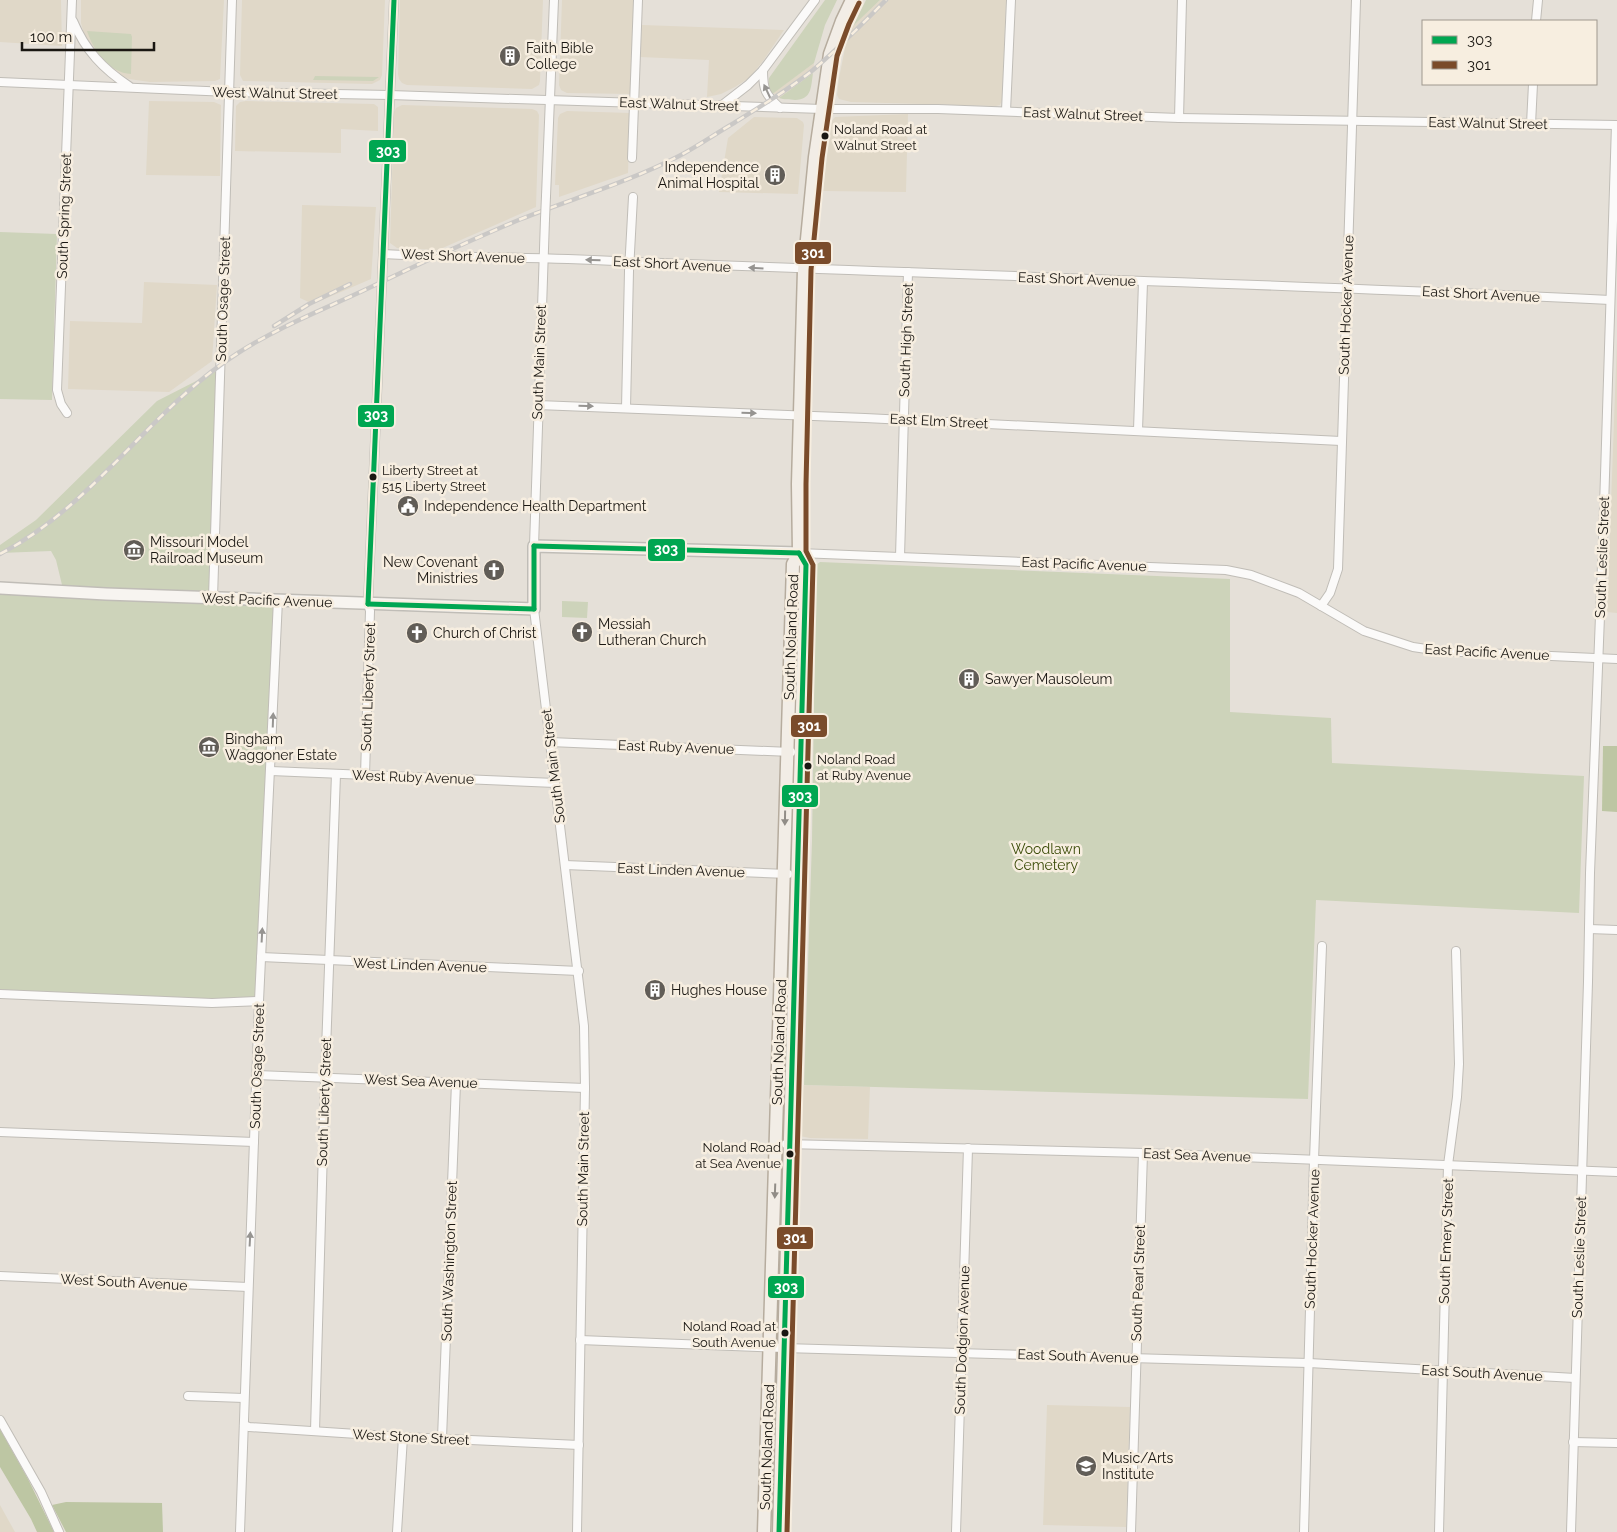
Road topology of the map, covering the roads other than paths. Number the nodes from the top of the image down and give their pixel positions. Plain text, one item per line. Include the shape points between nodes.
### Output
1 (72, 0) edge
2 (232, 0) edge
3 (394, 0) edge
4 (554, 0) edge
5 (638, 0) edge
6 (815, 0) edge
7 (852, 0) edge
8 (1011, 0) edge
9 (1182, 0) edge
10 (1356, 0) edge
11 (1538, 0) edge
12 (71, 17) junction
13 (1536, 20) edge
14 (763, 70) junction
15 (0, 82) edge
16 (70, 85) junction
17 (1533, 85) edge
18 (131, 87) junction
19 (229, 92) junction
20 (390, 95) junction
21 (550, 101) junction
22 (634, 103) junction
23 (721, 106) junction
24 (780, 108) junction
25 (822, 109) junction
26 (1006, 111) junction
27 (1179, 118) junction
28 (1353, 121) junction
29 (1531, 124) junction
30 (1617, 125) edge
31 (632, 158) dead end
32 (633, 197) dead end
33 (383, 254) junction
34 (543, 258) junction
35 (630, 262) junction
36 (804, 270) junction
37 (908, 272) junction
38 (1143, 282) junction
39 (1347, 289) junction
40 (1610, 300) junction
41 (538, 405) junction
42 (626, 408) junction
43 (67, 412) dead end
44 (800, 415) junction
45 (904, 419) junction
46 (1138, 430) junction
47 (1341, 441) junction
48 (534, 546) junction
49 (799, 553) junction
50 (900, 557) junction
51 (0, 588) edge
52 (213, 598) junction
53 (278, 600) junction
54 (368, 604) junction
55 (1321, 606) junction
56 (534, 609) junction
57 (1598, 658) junction
58 (1617, 659) edge
59 (550, 742) junction
60 (787, 752) junction
61 (802, 752) junction
62 (270, 771) junction
63 (336, 774) junction
64 (365, 775) junction
65 (555, 784) junction
66 (565, 865) junction
67 (784, 874) junction
68 (797, 874) junction
69 (1589, 929) junction
70 (1617, 930) edge
71 (1322, 946) dead end
72 (1456, 951) dead end
73 (261, 957) junction
74 (329, 960) junction
75 (579, 971) junction
76 (0, 994) edge
77 (258, 1001) junction
78 (257, 1075) junction
79 (325, 1078) junction
80 (456, 1083) junction
81 (585, 1088) junction
82 (0, 1132) edge
83 (254, 1142) junction
84 (776, 1144) junction
85 (790, 1144) junction
86 (968, 1148) junction
87 (1143, 1153) junction
88 (1314, 1160) junction
89 (1448, 1165) junction
90 (1581, 1170) junction
91 (1617, 1172) edge
92 (0, 1276) edge
93 (248, 1287) junction
94 (580, 1340) junction
95 (771, 1347) junction
96 (784, 1348) junction
97 (962, 1353) junction
98 (1135, 1358) junction
99 (1309, 1364) junction
100 (1442, 1371) junction
101 (1575, 1378) junction
102 (188, 1396) dead end
103 (244, 1398) junction
104 (0, 1420) edge
105 (244, 1425) junction
106 (315, 1431) junction
107 (403, 1437) junction
108 (442, 1438) junction
109 (1573, 1442) junction
110 (1617, 1443) edge
111 (579, 1445) junction
112 (59, 1532) edge
113 (240, 1532) edge
114 (397, 1532) edge
115 (577, 1532) edge
116 (764, 1532) edge
117 (780, 1532) edge
118 (956, 1532) edge
119 (1131, 1532) edge
120 (1304, 1532) edge
121 (1439, 1532) edge
122 (1571, 1532) edge

1 - 12 street, South Spring Street
2 - 19 street, South Osage Street
3 - 20 street, South Liberty Street
4 - 21 street, South Main Street
5 - 22 street
6 - 14 street
7 - 25 main road, South Noland Road via 830,54
8 - 26 street
9 - 27 street
10 - 28 street, South Hocker Avenue
11 - 13 street
12 - 16 street, South Spring Street
12 - 18 street, South Spring Street via 94,58
14 - 23 street
24 -> 14 street via 765,92
15 - 16 street, West Walnut Street
16 - 18 street, West Walnut Street
16 - 43 street, South Spring Street via 57,390
17 - 29 street
18 - 19 street, West Walnut Street
19 - 20 street, West Walnut Street
19 - 52 street, South Osage Street
20 - 21 street, West Walnut Street
20 - 33 street, South Liberty Street
21 - 22 street, East Walnut Street
21 - 34 street, South Main Street, bridge
22 - 23 street, East Walnut Street
22 - 31 street
23 - 24 street, East Walnut Street
24 - 25 street, East Walnut Street
25 - 26 street, East Walnut Street
25 - 36 main road, South Noland Road
26 - 27 street, East Walnut Street
27 - 28 street, East Walnut Street
28 - 29 street, East Walnut Street
28 - 39 street, South Hocker Avenue
29 - 30 street, East Walnut Street
30 - 40 street, South Leslie Street
32 - 35 street
33 - 34 street, West Short Avenue
33 - 54 street, South Liberty Street
35 -> 34 street, East Short Avenue
34 - 41 street, South Main Street
36 -> 35 street, East Short Avenue
35 - 42 street
36 - 37 street, East Short Avenue
36 - 44 main road, South Noland Road
37 - 38 street, East Short Avenue
37 - 45 street, South High Street
38 - 39 street, East Short Avenue
38 - 46 street
39 - 40 street, East Short Avenue
39 - 47 street, South Hocker Avenue
40 - 57 street, South Leslie Street
41 -> 42 street, East Elm Street
41 - 48 street, South Main Street
42 -> 44 street, East Elm Street
44 - 45 street, East Elm Street
44 - 49 main road, South Noland Road
45 - 46 street, East Elm Street
45 - 50 street, South High Street
46 - 47 street, East Elm Street
47 - 55 street, South Hocker Avenue via 1338,569 1330,593
48 - 49 street, East Pacific Avenue
48 - 56 street, South Main Street
49 - 50 street, East Pacific Avenue
49 - 60 main road, South Noland Road via 793,564
49 - 61 main road, South Noland Road via 806,565
50 - 55 street, East Pacific Avenue via 1226,570 1274,583
51 - 52 street, West Pacific Avenue
52 - 53 street, West Pacific Avenue
53 - 54 street, West Pacific Avenue
62 -> 53 street, South Osage Street
54 - 56 street, West Pacific Avenue
54 - 64 street, South Liberty Street
55 - 57 street, East Pacific Avenue via 1364,631 1413,647
56 - 59 street, South Main Street
57 - 58 street, East Pacific Avenue
57 - 69 street, South Leslie Street
59 - 60 street, East Ruby Avenue
59 - 65 street, South Main Street
60 - 61 street, East Ruby Avenue
60 -> 67 main road, South Noland Road
61 - 68 main road, South Noland Road
62 - 63 street, West Ruby Avenue
73 -> 62 street, South Osage Street
63 - 64 street, West Ruby Avenue
63 - 74 street, South Liberty Street
64 - 65 street, West Ruby Avenue
65 - 66 street, South Main Street
66 - 67 street, East Linden Avenue
66 - 75 street, South Main Street
67 - 68 street, East Linden Avenue
67 - 84 main road, South Noland Road
68 - 85 main road, South Noland Road
69 - 70 street
69 - 90 street, South Leslie Street
71 - 88 street, South Hocker Avenue
72 - 89 street, South Emery Street via 1459,1064
73 - 74 street, West Linden Avenue
73 - 77 street, South Osage Street
74 - 75 street, West Linden Avenue
74 - 79 street, South Liberty Street
75 - 81 street, South Main Street
76 - 77 street via 212,1003
77 - 78 street, South Osage Street
78 - 79 street, West Sea Avenue
78 - 83 street, South Osage Street
79 - 80 street, West Sea Avenue
79 - 106 street, South Liberty Street
80 - 81 street, West Sea Avenue
80 - 108 street, South Washington Street
81 - 94 street, South Main Street
82 - 83 street
93 -> 83 street, South Osage Street
84 - 85 street, East Sea Avenue
84 -> 95 main road, South Noland Road
85 - 86 street, East Sea Avenue
85 - 96 main road, South Noland Road
86 - 87 street, East Sea Avenue
86 - 97 street, South Dodgion Avenue
87 - 88 street, East Sea Avenue
87 - 98 street, South Pearl Street
88 - 89 street, East Sea Avenue
88 - 99 street, South Hocker Avenue
89 - 90 street, East Sea Avenue
89 - 100 street, South Emery Street
90 - 91 street, East Sea Avenue
90 - 101 street, South Leslie Street
92 - 93 street, West South Avenue
93 - 103 street, South Osage Street
94 - 95 street, East South Avenue
94 - 111 street, South Main Street
95 - 96 street, East South Avenue
95 - 116 main road, South Noland Road
96 - 97 street, East South Avenue
96 - 117 main road, South Noland Road
97 - 98 street, East South Avenue
97 - 118 street, South Dodgion Avenue
98 - 99 street, East South Avenue
98 - 119 street, South Pearl Street
99 - 100 street, East South Avenue
99 - 120 street, South Hocker Avenue
100 - 101 street, East South Avenue
100 - 121 street, South Emery Street
101 - 109 street, South Leslie Street
102 - 103 street
103 - 105 street, South Osage Street
104 - 112 street via 42,1492
105 - 106 street, West Stone Street
105 - 113 street, South Osage Street
106 - 107 street, West Stone Street
107 - 108 street, West Stone Street
107 - 114 street
108 - 111 street, West Stone Street
109 - 110 street
109 - 122 street, South Leslie Street
111 - 115 street, South Main Street

